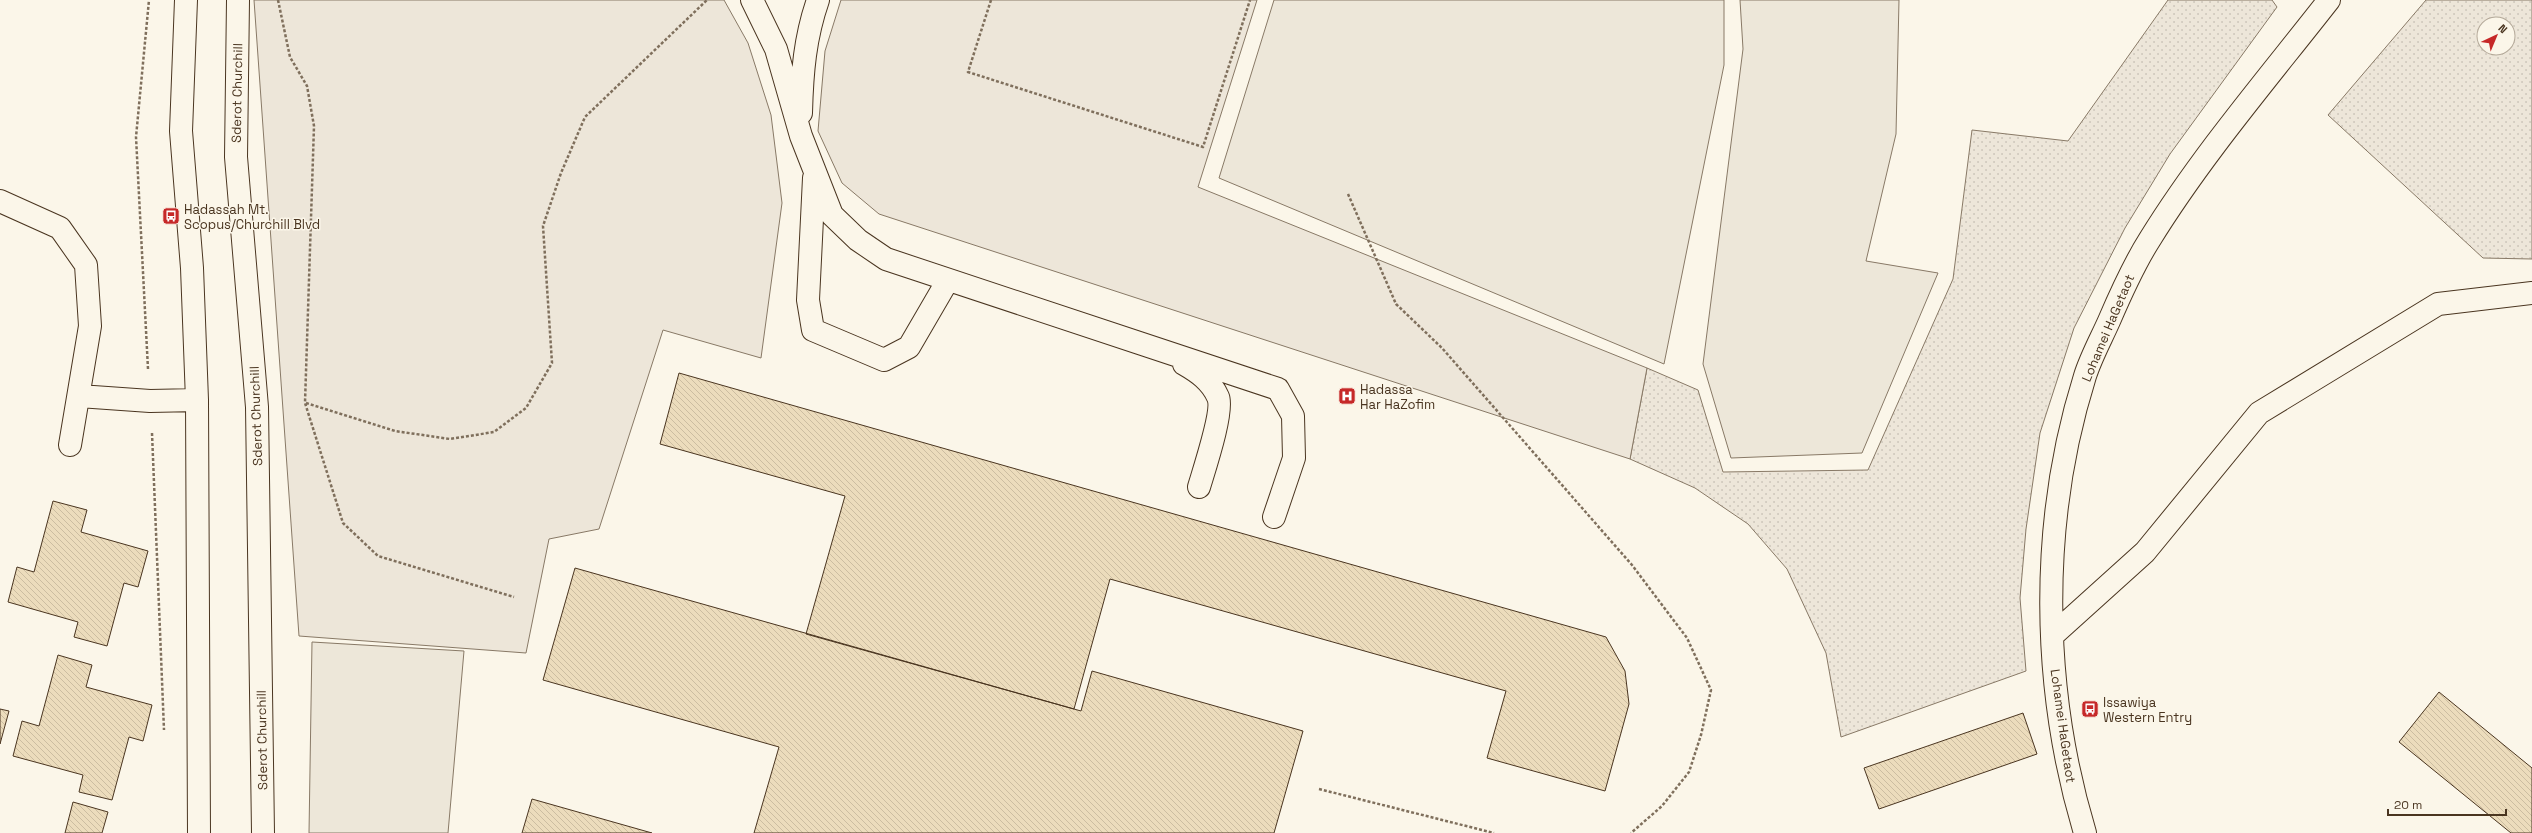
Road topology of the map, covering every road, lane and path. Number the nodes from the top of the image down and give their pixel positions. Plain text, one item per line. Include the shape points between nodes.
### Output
1 (186, 0) edge
2 (238, 0) edge
3 (278, 0) edge
4 (707, 0) edge
5 (752, 0) edge
6 (818, 0) edge
7 (991, 0) edge
8 (1250, 0) edge
9 (2329, 0) edge
10 (801, 136) junction
11 (815, 171) junction
12 (1348, 194) dead end
13 (0, 201) edge
14 (948, 280) junction
15 (2532, 293) edge
16 (1158, 349) junction
17 (79, 396) junction
18 (197, 400) junction
19 (305, 403) junction
20 (70, 445) dead end
21 (1199, 487) dead end
22 (1274, 518) dead end
23 (514, 596) dead end
24 (2053, 635) junction
25 (1319, 789) dead end
26 (199, 833) edge
27 (263, 833) edge
28 (1494, 833) edge
29 (1631, 833) edge
30 (2085, 833) edge

1 - 18 street via 181,131 192,268
2 - 27 street, Sderot Churchill via 236,157 258,408
3 - 19 path via 290,56 307,86 314,126
4 - 19 path via 585,117 561,173 543,226 552,363 526,408 494,432 450,439 395,431
5 - 10 street via 776,49
6 - 10 street via 810,23 802,66
7 - 8 path via 968,72 1203,147
9 - 24 street, Lohamei HaGetaot via 2186,185 2148,240 2119,298 2086,374 2066,447 2055,514
10 - 11 street
11 - 14 street via 832,215 858,240 886,259
11 - 14 street via 808,300 813,330 884,360 909,347
12 - 29 path via 1396,304 1442,348 1632,565 1687,638 1711,690 1701,735 1689,772 1662,806
13 - 17 street via 60,228 86,265 90,326
14 - 16 street
15 - 24 street via 2438,304 2259,413 2145,552
16 - 21 street via 1203,375 1219,398 1217,421
16 - 22 street via 1278,389 1293,416 1294,458
17 - 18 street via 150,401
17 - 20 street
18 - 26 street
19 - 23 path via 343,523 378,556
24 - 30 street, Lohamei HaGetaot via 2055,687 2073,793
25 - 28 path

